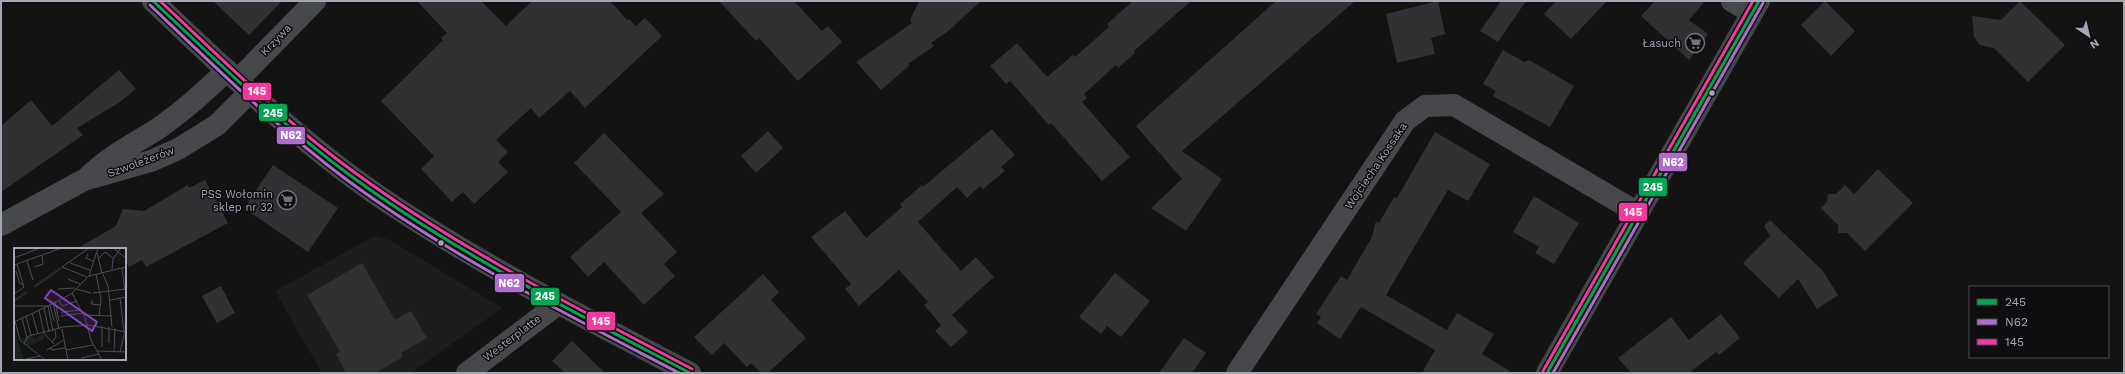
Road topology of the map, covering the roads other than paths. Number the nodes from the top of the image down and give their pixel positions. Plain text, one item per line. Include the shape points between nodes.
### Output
1 (153, 1) edge
2 (315, 1) edge
3 (1732, 1) edge
4 (1755, 7) edge
5 (238, 81) junction
6 (84, 180) junction
7 (1638, 213) junction
8 (1, 225) edge
9 (558, 304) junction
10 (467, 373) edge
11 (690, 373) edge
12 (1237, 373) edge
13 (1547, 373) edge

1 - 5 street
2 - 5 street, Krzywa
3 - 4 street
4 - 7 main road
5 - 6 street, Szwoleżerów via 201,97 102,163
5 - 6 street, Szwoleżerów via 217,124 178,149 151,161
5 - 9 street via 311,145 380,197
6 - 8 street, Szwoleżerów
7 - 12 street, Wojciecha Kossaka via 1454,105 1425,106 1405,121
7 - 13 main road
9 - 10 street, Westerplatte
9 - 11 street

